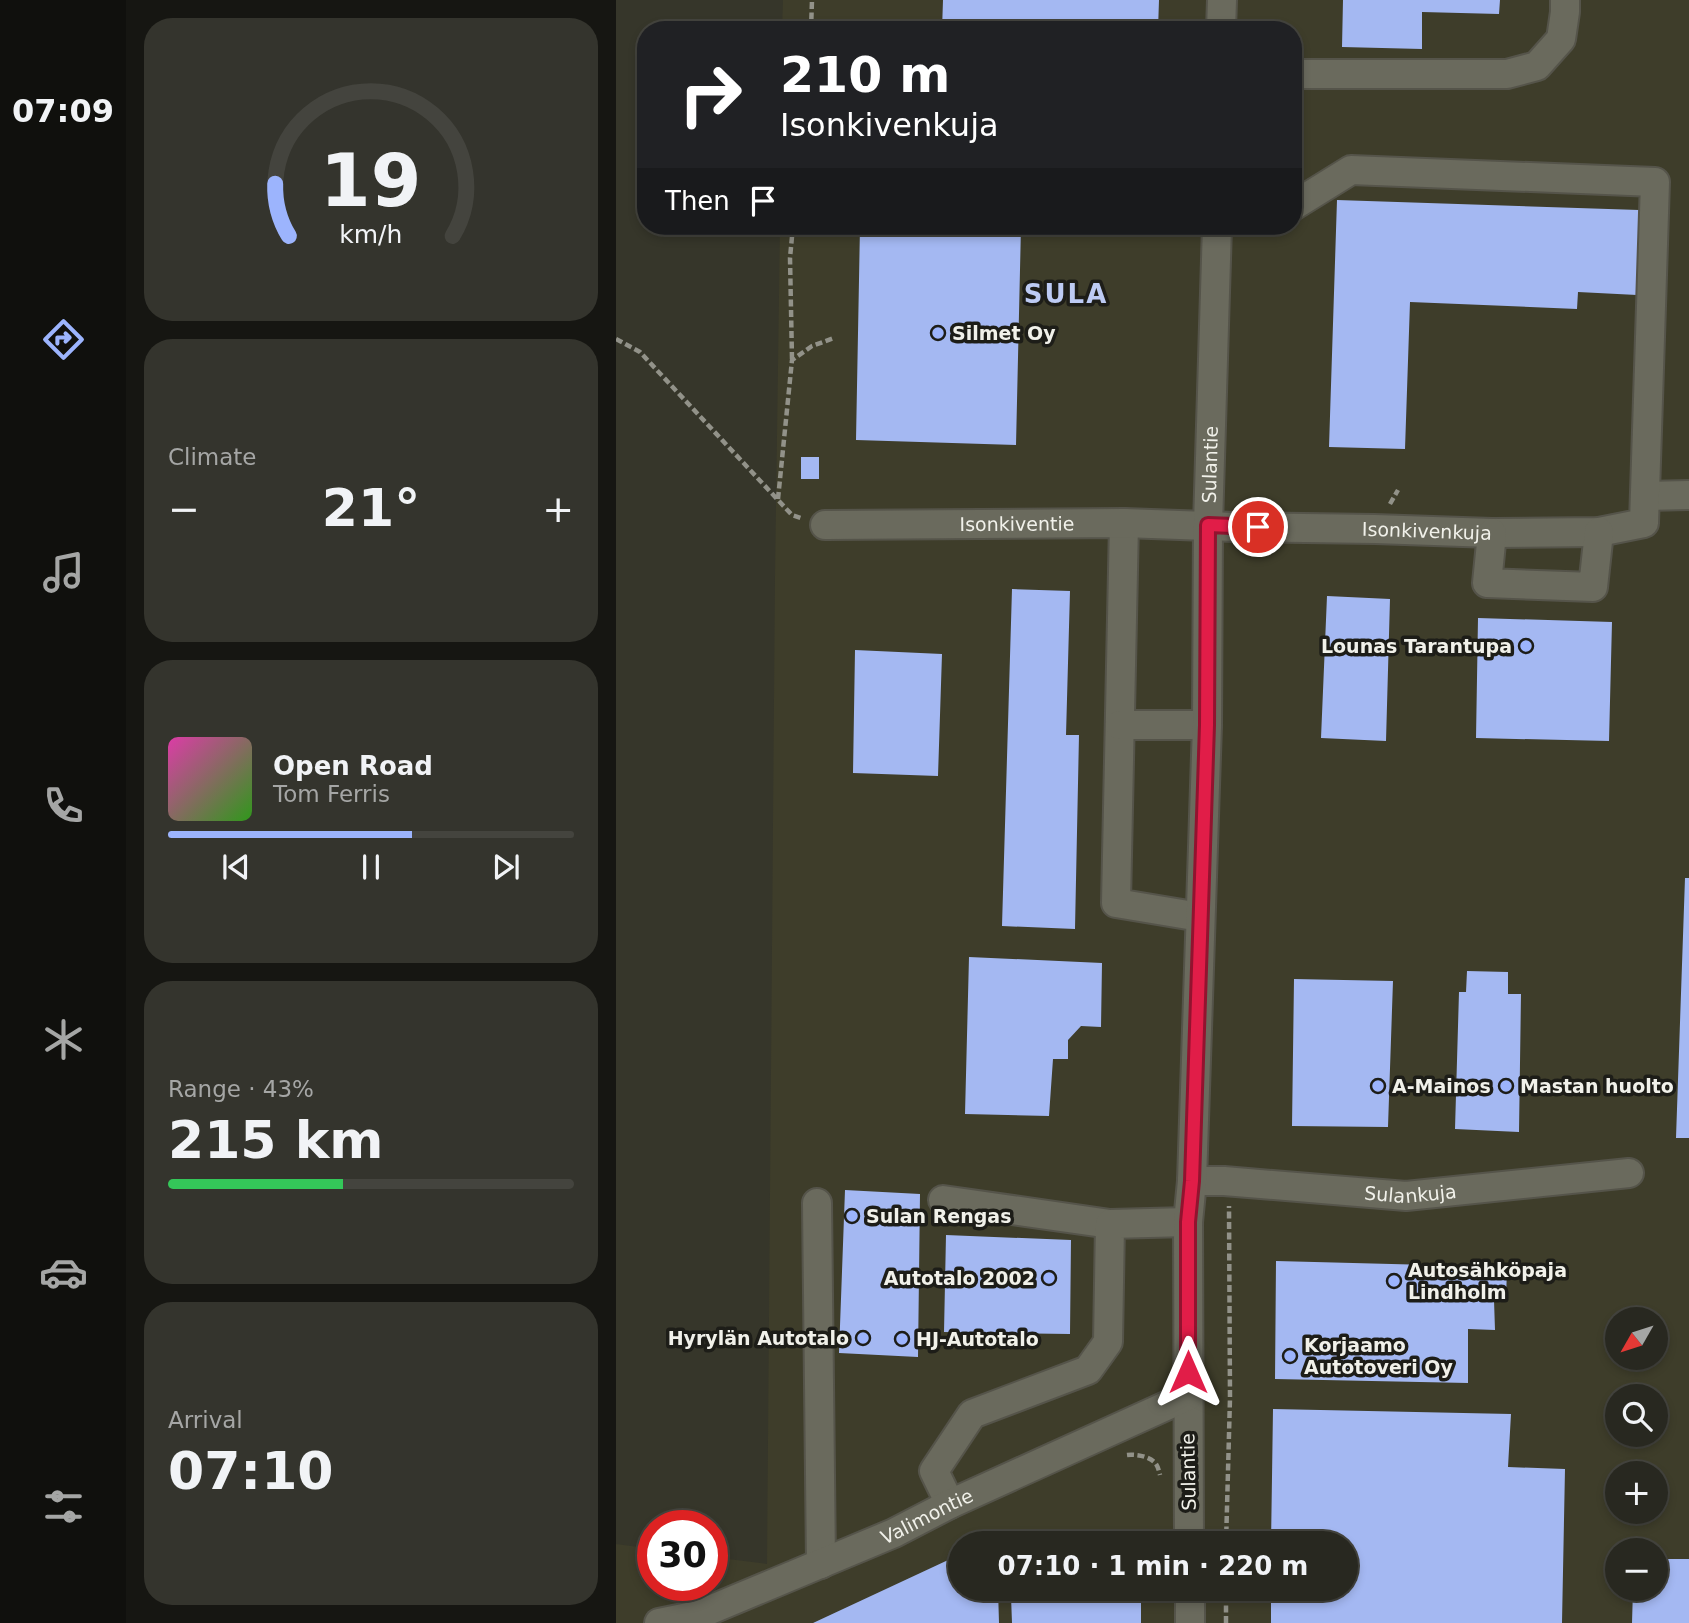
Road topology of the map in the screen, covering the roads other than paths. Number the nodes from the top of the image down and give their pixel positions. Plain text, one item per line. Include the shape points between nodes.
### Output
1 (1222, 0) edge
2 (1565, 0) edge
3 (1222, 21) edge
4 (1302, 74) edge
5 (1302, 200) edge
6 (1217, 235) edge
7 (1689, 495) edge
8 (1645, 510) junction
9 (1124, 523) junction
10 (825, 525) road end
11 (1208, 525) junction
12 (1599, 532) junction
13 (1492, 533) junction
14 (1120, 725) junction
15 (1207, 725) junction
16 (1200, 917) junction
17 (1629, 1173) dead end
18 (1192, 1181) junction
19 (943, 1200) dead end
20 (817, 1203) dead end
21 (1188, 1222) junction
22 (1110, 1224) junction
23 (1188, 1396) junction
24 (950, 1504) junction
25 (1189, 1531) edge
26 (821, 1564) junction
27 (1189, 1601) edge
28 (659, 1623) edge
29 (1190, 1623) edge

1 - 3 street
2 - 4 street via 1561,40 1537,66 1507,74
5 - 8 street via 1351,170 1655,182
6 - 11 street, Sulantie
7 - 8 street, Isonkivenkuja
8 - 12 street, Isonkivenkuja
9 - 10 street, Isonkiventie
9 - 11 street, Isonkiventie
9 - 14 street
11 - 13 street, Isonkivenkuja
11 - 15 street, Sulantie
12 - 13 street, Isonkivenkuja
12 - 13 street via 1593,587 1487,583
14 - 15 street
14 - 16 street via 1116,903
15 - 16 street, Sulantie
16 - 18 street, Sulantie
17 - 18 street, Sulankuja via 1406,1196
18 - 21 street, Sulantie
19 - 22 street
20 - 26 street
21 - 22 street
21 - 23 street, Sulantie
22 - 24 street via 1108,1342 1088,1370 972,1414 934,1471
23 - 24 street, Valimontie
23 - 25 street, Sulantie
24 - 26 street, Valimontie
26 - 28 street, Valimontie via 698,1615
27 - 29 street

